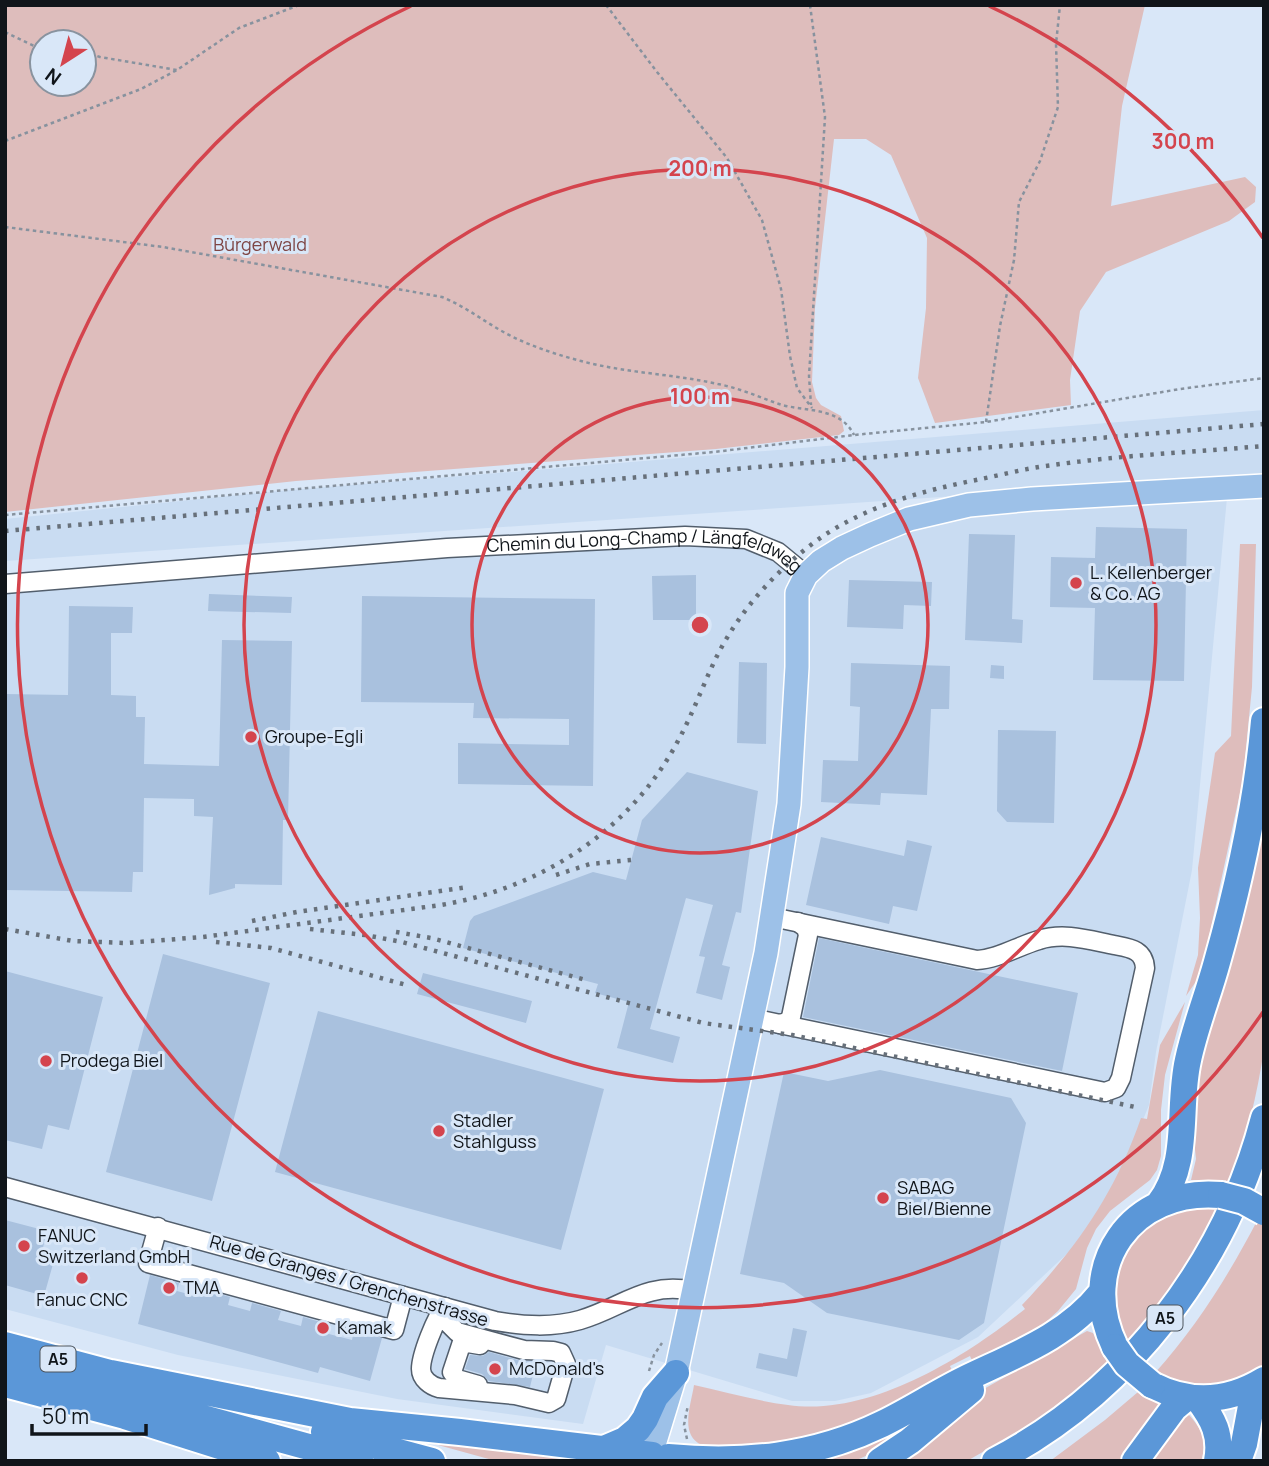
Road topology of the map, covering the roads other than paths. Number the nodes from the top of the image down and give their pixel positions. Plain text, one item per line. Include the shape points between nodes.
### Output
1 (1264, 485) edge
2 (806, 575) junction
3 (5, 584) edge
4 (1264, 721) edge
5 (772, 917) junction
6 (798, 922) junction
7 (751, 1018) junction
8 (780, 1024) junction
9 (1264, 1118) edge
10 (1264, 1171) edge
11 (5, 1187) edge
12 (1159, 1204) junction
13 (1264, 1212) edge
14 (158, 1227) junction
15 (693, 1291) junction
16 (1101, 1293) junction
17 (403, 1296) junction
18 (445, 1307) junction
19 (5, 1345) edge
20 (524, 1350) junction
21 (1020, 1353) junction
22 (5, 1364) edge
23 (111, 1373) junction
24 (676, 1373) junction
25 (1259, 1383) edge
26 (5, 1384) edge
27 (514, 1395) junction
28 (1192, 1398) junction
29 (604, 1449) junction
30 (666, 1458) edge
31 (234, 1461) edge
32 (267, 1461) edge
33 (360, 1461) edge
34 (432, 1461) edge
35 (880, 1461) edge
36 (995, 1461) edge
37 (1026, 1461) edge
38 (1135, 1461) edge
39 (1217, 1461) edge
40 (1238, 1461) edge

1 - 2 main road, Chemin du Long-Champ / Längfeldweg via 969,505 909,519 870,535
2 - 3 street, Chemin du Long-Champ / Längfeldweg via 778,552 746,539 685,536 447,548
2 - 5 main road via 797,593 794,739
4 - 12 highway via 1247,839 1188,1056 1177,1169
5 - 6 street
5 - 7 main road
6 - 8 street via 808,935 791,1017
6 - 8 street via 977,960 1046,938 1072,936 1136,950 1145,968 1121,1078 1116,1088 1105,1092
7 - 8 street
7 - 15 main road
9 - 36 highway, A5 via 1226,1221 1192,1281 1161,1323 1073,1410
10 - 37 highway, A5 via 1246,1217 1190,1312 1131,1380 1094,1413
11 - 14 street, Rue de Granges / Grenchenstrasse
12 - 13 highway, bridge via 1192,1195 1221,1195
12 - 16 highway via 1121,1234 1109,1257
14 - 17 street, Rue de Granges / Grenchenstrasse
14 - 17 street via 148,1263 394,1330
15 - 18 street, Rue de Granges / Grenchenstrasse via 647,1292 597,1314 547,1326 495,1321
15 - 24 main road
16 - 21 highway via 1077,1320
16 - 28 highway, bridge via 1104,1322 1115,1348 1135,1372 1152,1385
17 - 18 street, Rue de Granges / Grenchenstrasse
18 - 20 street via 448,1323 457,1332
18 - 27 street via 435,1322 422,1365 425,1380 439,1388
19 - 23 highway, A5
20 - 27 street via 557,1352 565,1357 559,1396 545,1402
20 - 27 street via 466,1341 460,1345 452,1373
21 - 30 highway via 883,1423 812,1450 740,1460
21 - 35 highway
22 - 33 highway, A5
23 - 29 highway via 351,1421
23 - 34 highway, A5
24 - 29 highway via 655,1397 638,1429
24 - 30 main road via 676,1419
25 - 28 highway via 1230,1395
25 - 40 highway
26 - 31 highway via 41,1401
26 - 32 highway
28 - 38 highway via 1174,1408
28 - 39 highway via 1214,1424
29 - 30 highway

